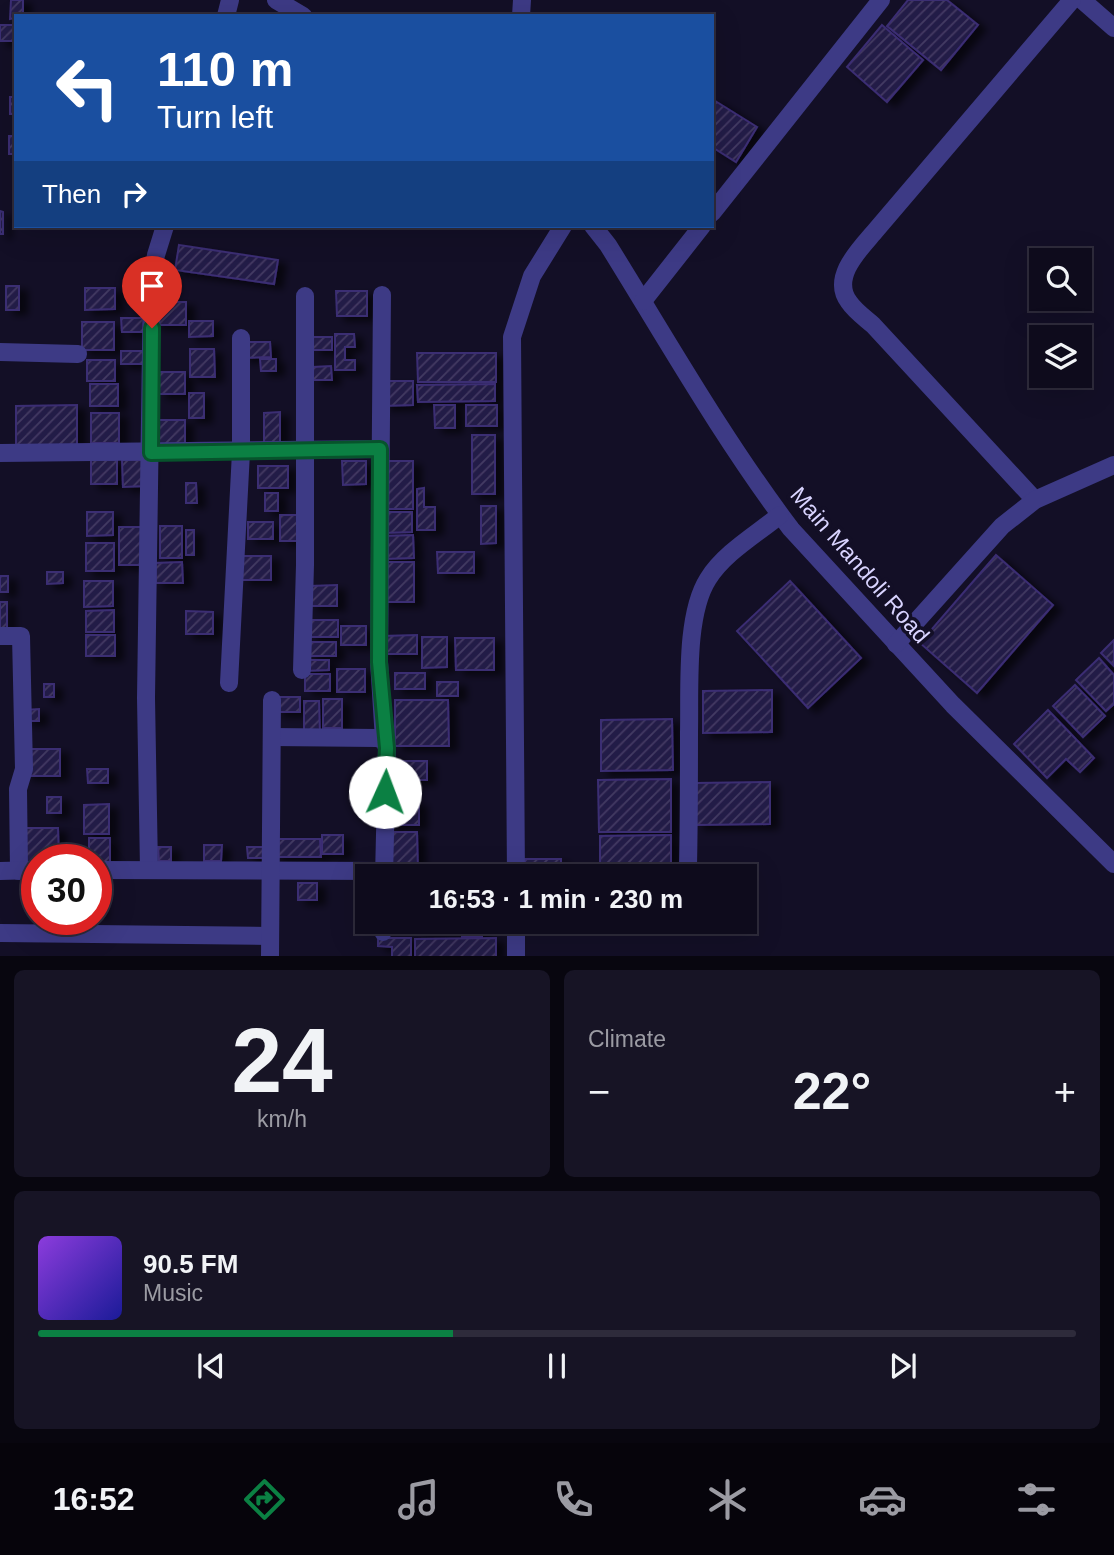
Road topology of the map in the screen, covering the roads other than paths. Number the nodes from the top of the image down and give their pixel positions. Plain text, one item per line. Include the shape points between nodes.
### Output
1 (276, 0) edge
2 (881, 0) edge
3 (1072, 0) edge
4 (1082, 0) edge
5 (300, 14) edge
6 (1114, 28) edge
7 (714, 210) edge
8 (164, 228) edge
9 (562, 228) edge
10 (594, 228) edge
11 (700, 228) edge
12 (382, 295) dead end
13 (305, 296) dead end
14 (643, 301) junction
15 (241, 338) dead end
16 (0, 352) edge
17 (78, 354) dead end
18 (380, 449) junction
19 (303, 451) junction
20 (241, 452) junction
21 (0, 453) edge
22 (151, 453) junction
23 (1114, 465) edge
24 (1035, 500) junction
25 (780, 515) junction
26 (0, 636) edge
27 (896, 644) junction
28 (302, 670) dead end
29 (229, 683) dead end
30 (272, 700) dead end
31 (272, 737) junction
32 (384, 740) junction
33 (25, 844) edge
34 (384, 864) edge
35 (516, 864) edge
36 (688, 864) edge
37 (1114, 864) edge
38 (149, 869) junction
39 (112, 870) edge
40 (269, 870) junction
41 (0, 871) edge
42 (21, 871) edge
43 (355, 873) edge
44 (0, 933) edge
45 (516, 934) edge
46 (270, 936) junction
47 (270, 956) edge
48 (516, 956) edge

1 - 5 street
2 - 7 street
3 - 24 street via 876,230 844,275 848,302
4 - 6 street
8 - 22 street via 152,279
9 - 35 street via 532,276 512,337
10 - 14 street, Main Mandoli Road
11 - 14 street
12 - 18 street
13 - 19 street
14 - 25 street, Main Mandoli Road
15 - 20 street
16 - 17 street
18 - 19 street
18 - 32 street via 379,662
19 - 20 street
19 - 28 street
20 - 22 street
20 - 29 street
21 - 22 street
22 - 38 street via 146,698
23 - 24 street
24 - 27 street via 1002,526
25 - 27 street, Main Mandoli Road
25 - 36 street via 722,562 707,579 700,598 690,668
26 - 33 street via 21,636 24,769 18,789
27 - 37 street, Main Mandoli Road
30 - 31 street
31 - 32 street
31 - 40 street
32 - 34 street
38 - 39 street
38 - 40 street
40 - 43 street
40 - 46 street
41 - 42 street
44 - 46 street
45 - 48 street
46 - 47 street

